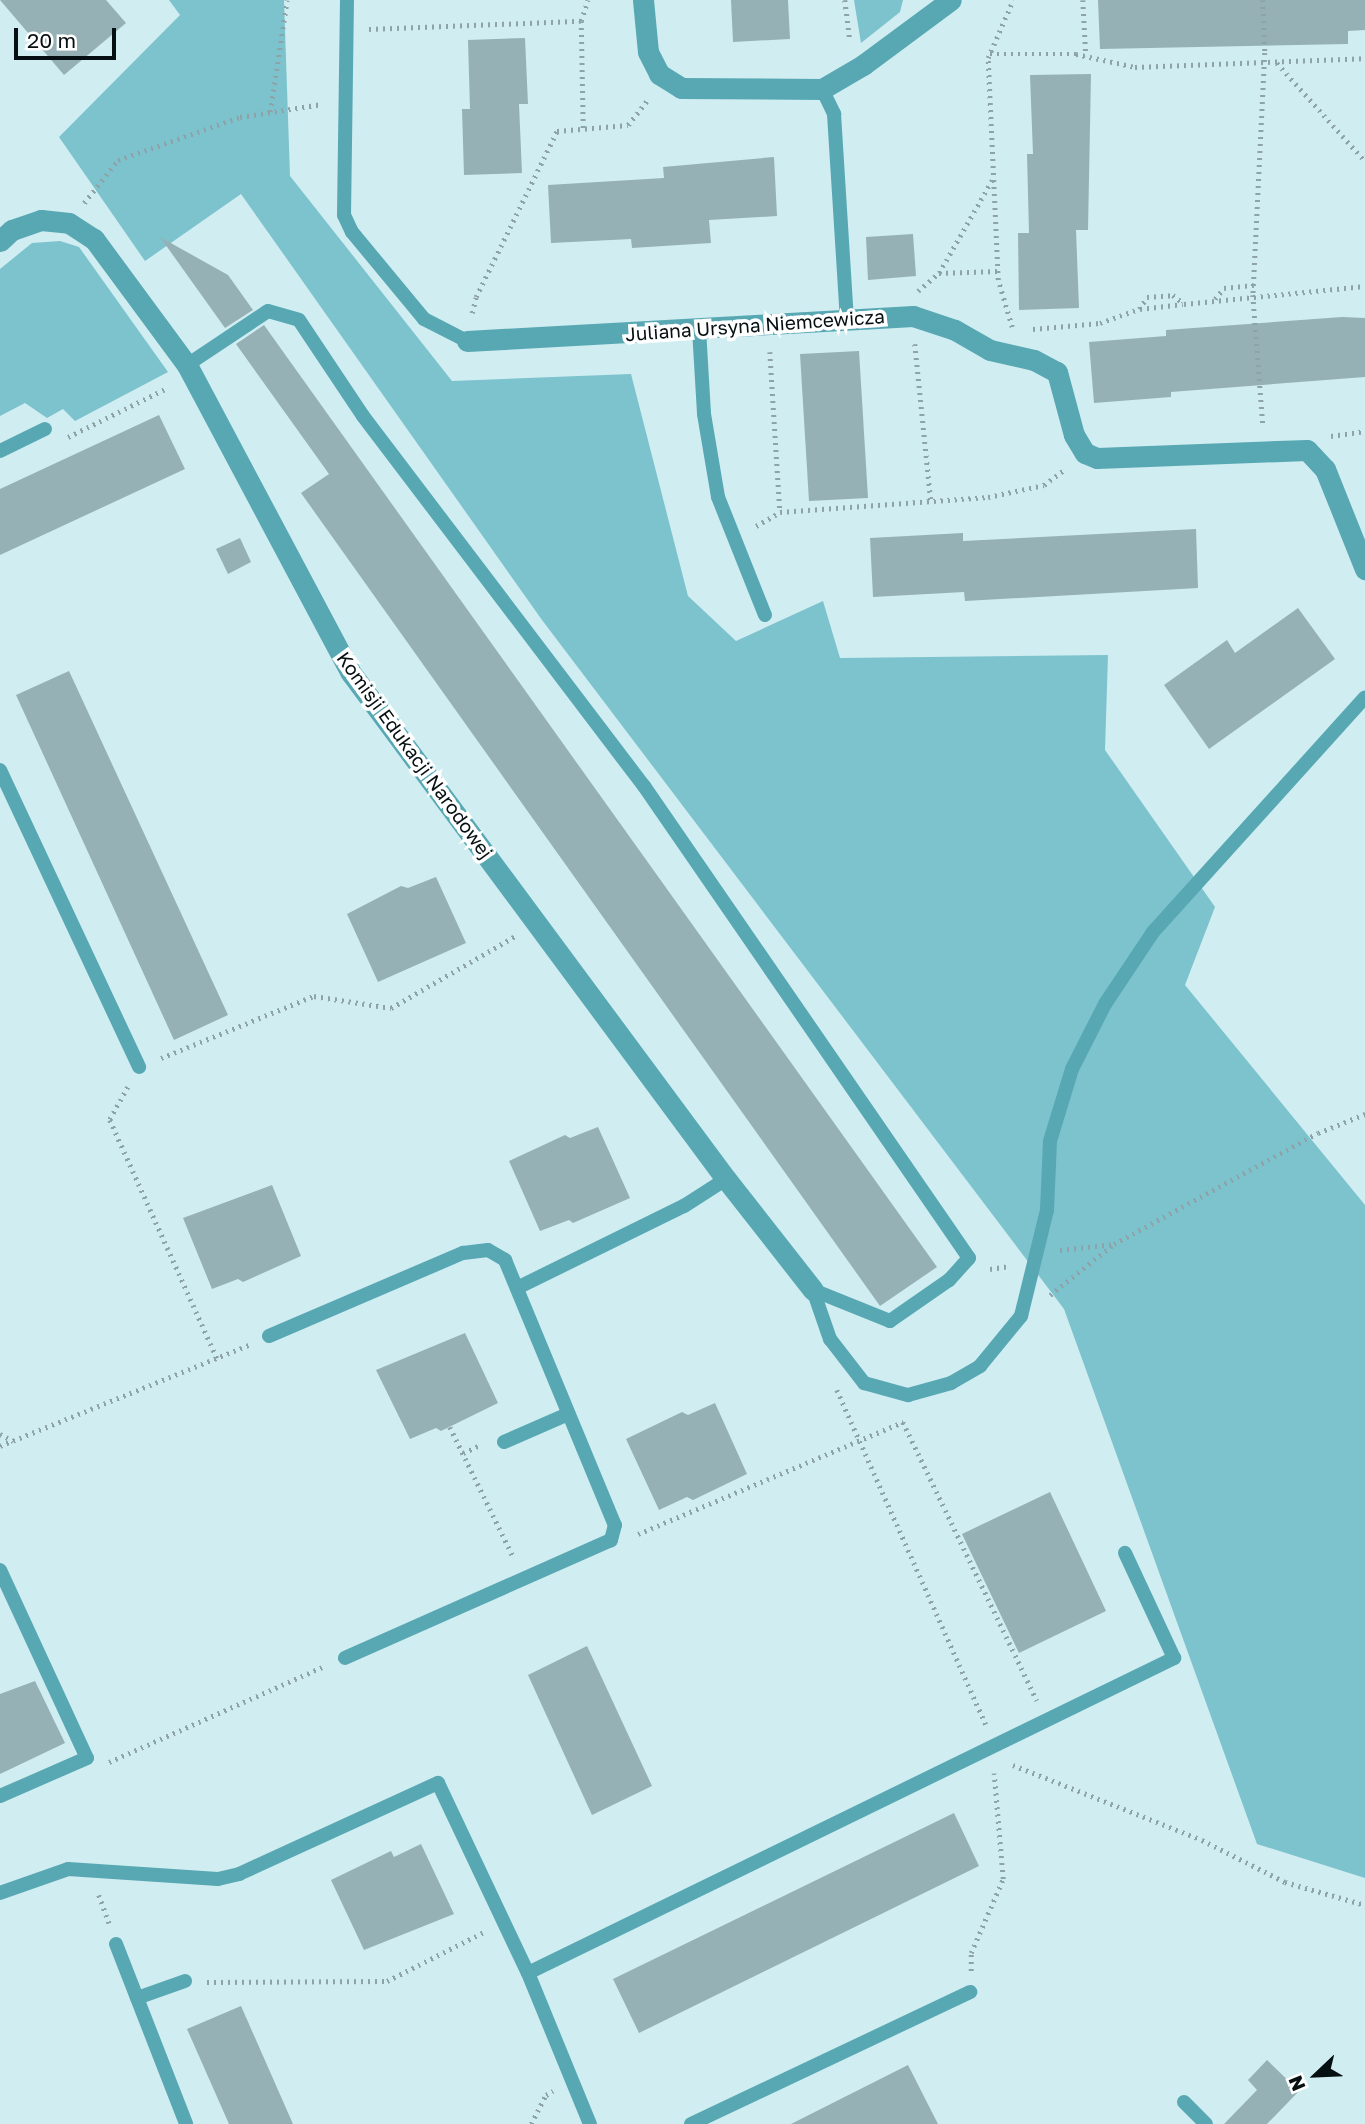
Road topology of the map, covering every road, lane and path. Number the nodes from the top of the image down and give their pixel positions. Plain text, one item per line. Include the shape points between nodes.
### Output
1 (287, 0) edge
2 (347, 0) edge
3 (588, 0) edge
4 (643, 0) edge
5 (845, 0) edge
6 (951, 0) edge
7 (1013, 0) edge
8 (1083, 0) edge
9 (1262, 0) edge
10 (581, 20) junction
11 (395, 28) dead end
12 (990, 54) junction
13 (1086, 56) junction
14 (1365, 58) edge
15 (1264, 62) junction
16 (1276, 62) junction
17 (863, 65) junction
18 (822, 89) junction
19 (347, 100) junction
20 (270, 112) junction
21 (628, 125) dead end
22 (583, 128) junction
23 (1365, 160) edge
24 (992, 180) junction
25 (69, 223) junction
26 (0, 242) edge
27 (998, 271) junction
28 (939, 273) junction
29 (1254, 285) junction
30 (1365, 286) edge
31 (1253, 295) junction
32 (1214, 300) junction
33 (1184, 304) junction
34 (1139, 309) junction
35 (913, 316) junction
36 (847, 319) junction
37 (769, 324) junction
38 (699, 328) junction
39 (1013, 330) junction
40 (467, 341) junction
41 (1028, 359) junction
42 (190, 370) junction
43 (46, 429) joint
44 (0, 451) edge
45 (1265, 452) junction
46 (1085, 453) junction
47 (931, 501) junction
48 (780, 512) junction
49 (733, 539) junction
50 (1365, 569) edge
51 (765, 615) dead end
52 (1365, 697) edge
53 (0, 771) edge
54 (537, 923) junction
55 (139, 1066) junction
56 (1365, 1114) edge
57 (726, 1179) junction
58 (517, 1287) junction
59 (813, 1290) junction
60 (1021, 1316) junction
61 (269, 1336) joint
62 (217, 1357) junction
63 (831, 1376) dead end
64 (568, 1414) junction
65 (450, 1427) dead end
66 (0, 1434) edge
67 (13, 1441) junction
68 (856, 1441) junction
69 (504, 1442) dead end
70 (0, 1447) edge
71 (611, 1540) junction
72 (1125, 1553) dead end
73 (0, 1570) edge
74 (524, 1578) junction
75 (345, 1658) joint
76 (1046, 1720) junction
77 (995, 1745) junction
78 (87, 1758) junction
79 (0, 1796) edge
80 (0, 1893) edge
81 (1365, 1905) edge
82 (504, 1923) junction
83 (116, 1944) dead end
84 (528, 1973) junction
85 (185, 1980) joint
86 (970, 1992) joint
87 (137, 1998) junction
88 (572, 2081) junction
89 (1184, 2102) dead end
90 (186, 2124) edge
91 (531, 2124) edge
92 (590, 2124) edge
93 (691, 2124) edge
94 (1206, 2124) edge

1 - 20 path
2 - 19 lane
3 - 10 path
4 - 18 street via 648,52 659,74 681,88
5 - 17 path via 851,48
6 - 17 street
7 - 12 path
8 - 13 path
9 - 15 path
10 - 11 path
10 - 22 path
12 - 13 path
12 - 24 path
13 - 15 path via 1135,67
14 - 16 path
15 - 16 path
15 - 29 path
16 - 23 path
17 - 18 street
18 - 36 lane via 834,114
19 - 20 path
19 - 40 lane via 344,215 352,232 424,319 443,333
20 - 25 path via 240,117 118,160
21 - 22 path
22 - 40 path via 557,131 476,297
24 - 27 path
24 - 28 path
25 - 26 street, Komisji Edukacji Narodowej via 41,220 12,230
25 - 42 street, Komisji Edukacji Narodowej via 94,239
27 - 28 path
27 - 39 path
28 - 35 path via 919,286
29 - 31 path
29 - 32 path via 1224,288
30 - 31 path
31 - 32 path
31 - 45 path
32 - 33 path
33 - 34 path
33 - 34 path via 1173,295 1147,297
34 - 39 path via 1081,328
35 - 36 street, Juliana Ursyna Niemcewicza
35 - 41 street, Juliana Ursyna Niemcewicza via 955,330 990,350
35 - 47 path
36 - 37 street, Juliana Ursyna Niemcewicza
37 - 38 street, Juliana Ursyna Niemcewicza
37 - 48 path
38 - 40 street, Juliana Ursyna Niemcewicza
38 - 49 lane via 704,414 718,497
39 - 41 path
41 - 46 street via 1057,372 1074,435
42 - 43 path via 65,438
42 - 54 street, Komisji Edukacji Narodowej via 351,673
42 - 59 lane via 268,311 299,320 363,416 644,786 969,1258 949,1280 891,1321
43 - 44 lane
45 - 46 street via 1141,459 1097,458
45 - 50 street via 1307,450 1325,469
46 - 47 path via 1044,485 988,497
47 - 48 path
48 - 49 path
49 - 51 lane
52 - 60 lane via 1153,932 1105,1004 1072,1069 1050,1141 1047,1210
53 - 55 lane
54 - 55 path via 391,1008 314,996
54 - 57 street, Komisji Edukacji Narodowej
55 - 62 path via 110,1120
56 - 60 path via 1318,1133 1114,1244
57 - 58 lane via 684,1206
57 - 59 street, Komisji Edukacji Narodowej
58 - 61 lane via 505,1260 488,1250 463,1253
58 - 64 lane
59 - 60 lane via 830,1339 864,1383 908,1395 951,1383 980,1366
61 - 62 path
62 - 67 path
63 - 68 path
64 - 69 lane
64 - 71 lane via 615,1525
65 - 74 path
66 - 67 path
67 - 70 path
68 - 71 path via 632,1536
68 - 76 path via 904,1422
68 - 77 path
71 - 74 lane
72 - 76 lane via 1174,1657
73 - 78 lane
74 - 75 lane
75 - 78 path via 108,1763
76 - 77 lane
77 - 81 path via 1004,1761 1202,1840 1285,1882
77 - 84 lane
77 - 86 path via 1003,1879 971,1953
78 - 79 lane
80 - 82 lane via 68,1869 218,1880 438,1783
82 - 84 lane
82 - 85 path via 387,1981
83 - 87 lane
84 - 88 lane
85 - 87 lane
86 - 93 lane
87 - 90 lane
88 - 91 path via 546,2095
88 - 92 lane
89 - 94 lane

